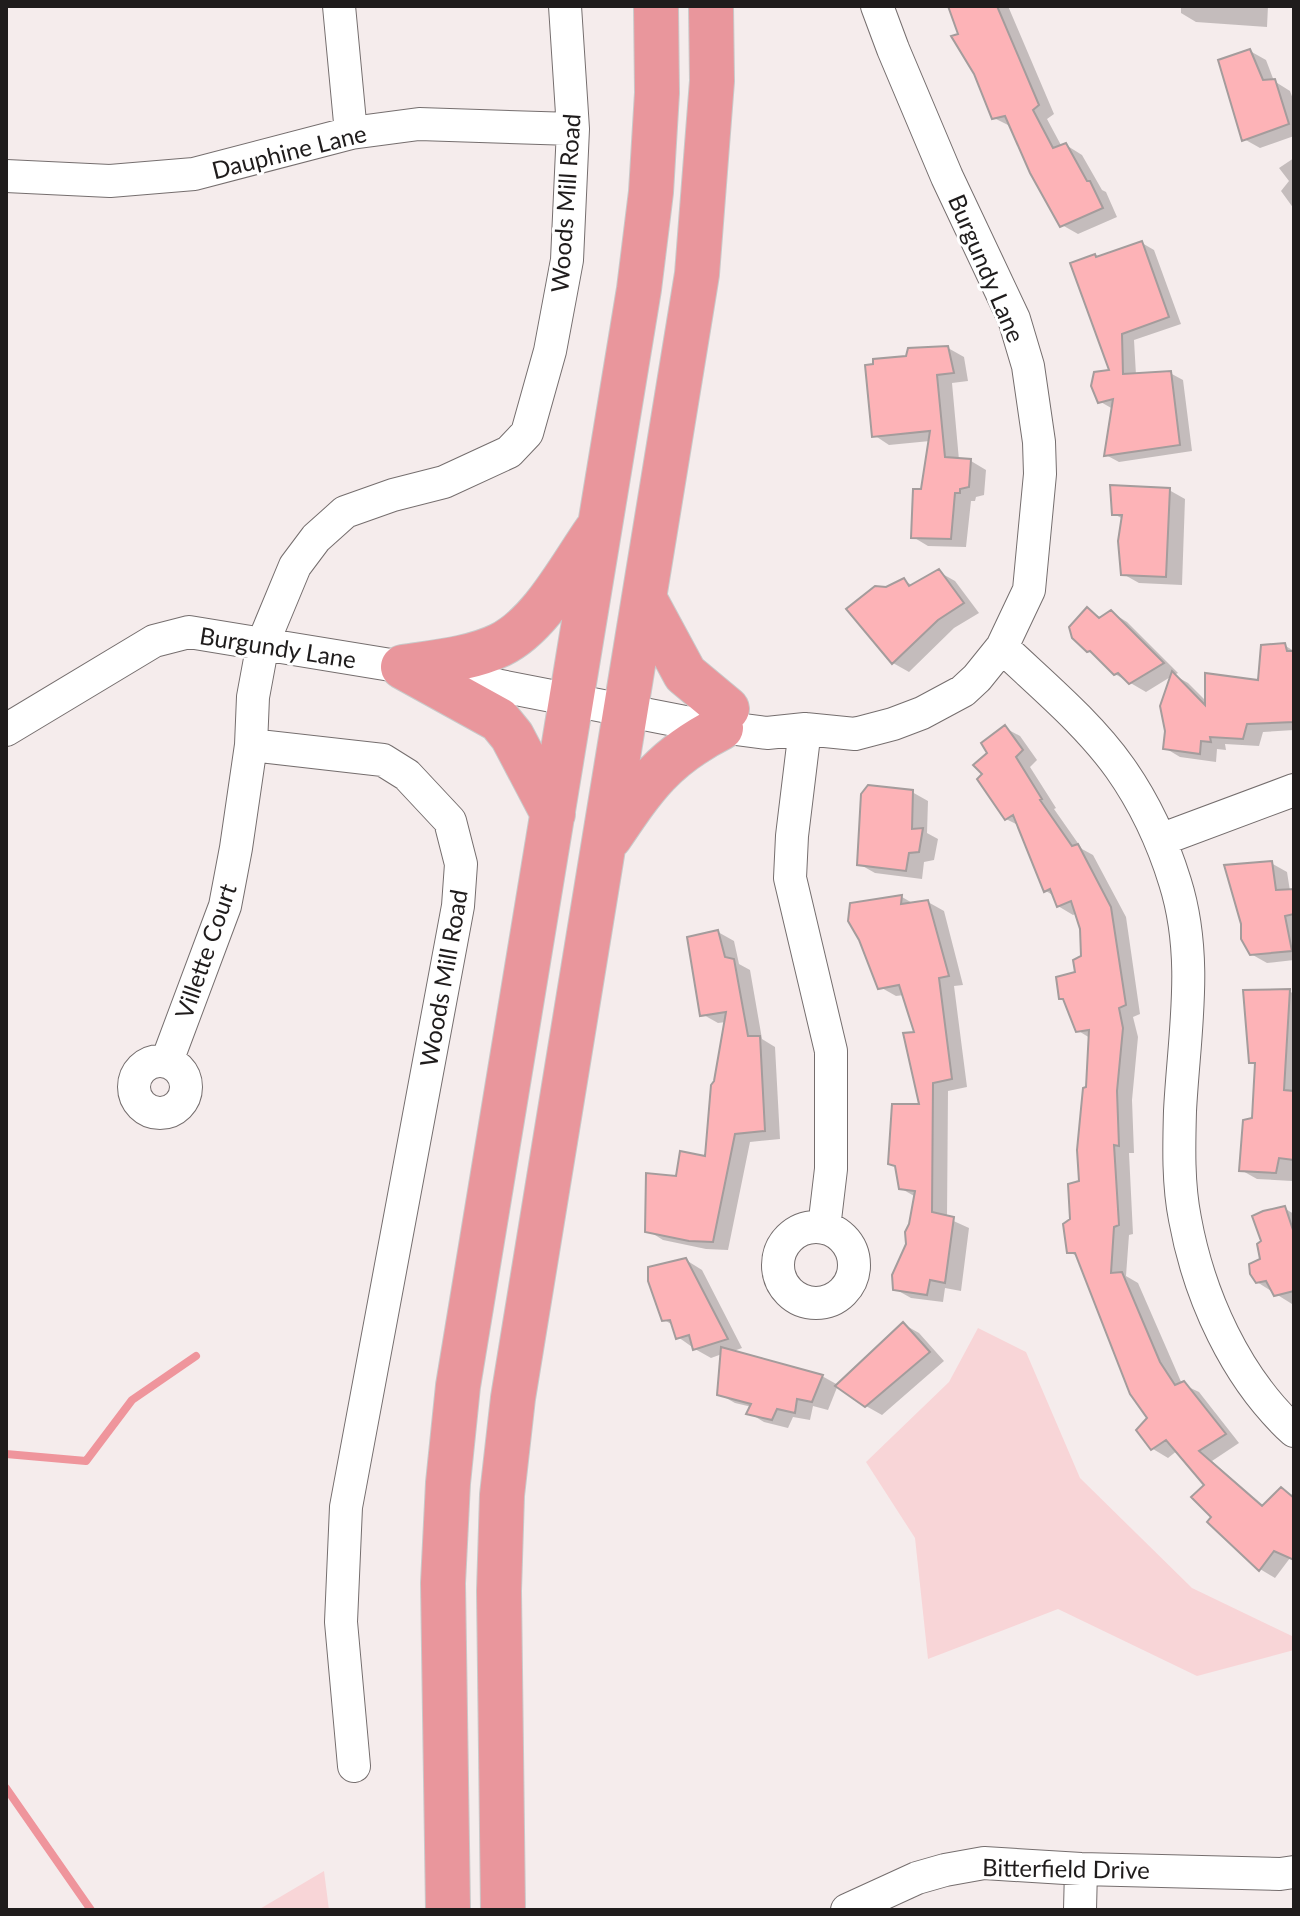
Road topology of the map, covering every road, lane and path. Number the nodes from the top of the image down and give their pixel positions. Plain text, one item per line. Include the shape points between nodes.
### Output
1 (339, 6) edge
2 (565, 6) edge
3 (656, 6) edge
4 (711, 6) edge
5 (877, 6) edge
6 (573, 129) junction
7 (351, 133) junction
8 (6, 176) edge
9 (602, 522) junction
10 (644, 598) junction
11 (263, 643) junction
12 (1002, 647) junction
13 (403, 667) junction
14 (573, 699) junction
15 (627, 702) junction
16 (724, 719) junction
17 (805, 729) junction
18 (6, 730) edge
19 (251, 745) junction
20 (1294, 790) edge
21 (553, 814) junction
22 (1160, 840) junction
23 (604, 846) junction
24 (167, 1061) dead end
25 (824, 1228) dead end
26 (1294, 1431) edge
27 (354, 1766) dead end
28 (1081, 1869) junction
29 (1294, 1872) edge
30 (448, 1910) edge
31 (503, 1910) edge
32 (847, 1910) edge
33 (1080, 1910) edge

1 - 7 street
2 - 6 street, Woods Mill Road
3 - 9 highway via 651,192
4 - 10 highway via 712,81 697,274
5 - 12 street, Burgundy Lane via 947,177 1014,319 1028,366 1040,474 1029,590
6 - 7 street, Dauphine Lane via 419,124
6 - 11 street, Woods Mill Road via 567,260 527,433 509,452 444,482 345,512 295,566
7 - 8 street, Dauphine Lane via 194,174 110,181
9 - 13 highway via 525,628 500,645 469,656
9 - 14 highway
10 - 15 highway
10 - 16 highway via 685,674
11 - 13 street, Burgundy Lane
11 - 18 street, Burgundy Lane via 189,632 154,641
11 - 19 street, Woods Mill Road
12 - 17 street, Burgundy Lane via 963,691 922,713 855,734
12 - 22 street via 1102,746
13 - 14 street, Burgundy Lane
13 - 21 highway via 499,720
14 - 15 street, Burgundy Lane
14 - 21 highway
15 - 16 street, Burgundy Lane
15 - 23 highway
16 - 17 street, Burgundy Lane via 767,733
16 - 23 highway via 662,768
17 - 25 street via 790,878 831,1051 831,1169
19 - 24 street, Villette Court via 225,906
19 - 27 street, Woods Mill Road via 383,760 407,775 450,821 461,864 458,906 346,1507 341,1622
20 - 22 street
21 - 30 highway via 458,1386 448,1483 443,1583
22 - 26 street via 1176,885 1190,987 1180,1110 1184,1218 1212,1312 1263,1398
23 - 31 highway via 513,1398 502,1495
28 - 29 street, Bitterfield Drive
28 - 32 street, Bitterfield Drive via 984,1863 917,1878
28 - 33 street

